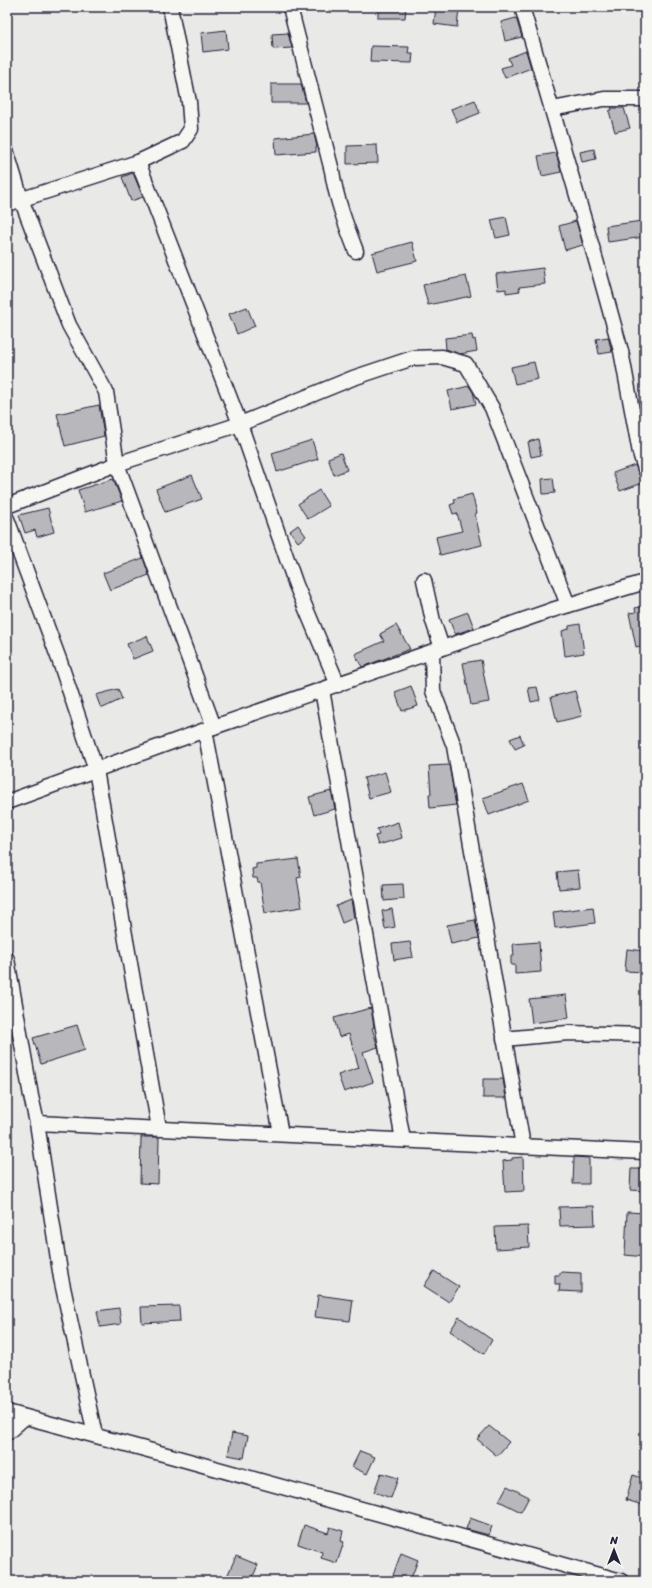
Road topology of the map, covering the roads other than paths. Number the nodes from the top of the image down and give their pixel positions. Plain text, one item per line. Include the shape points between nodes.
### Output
1 (170, 7) edge
2 (290, 7) edge
3 (522, 7) edge
4 (645, 99) edge
5 (552, 109) junction
6 (7, 153) edge
7 (138, 162) junction
8 (21, 199) junction
9 (7, 204) edge
10 (356, 251) dead end
11 (240, 424) junction
12 (117, 464) junction
13 (645, 469) edge
14 (8, 502) edge
15 (7, 519) edge
16 (424, 580) dead end
17 (645, 582) edge
18 (568, 605) junction
19 (437, 650) junction
20 (338, 685) junction
21 (322, 690) junction
22 (209, 729) junction
23 (96, 770) junction
24 (7, 802) edge
25 (7, 959) edge
26 (645, 1035) edge
27 (504, 1039) junction
28 (37, 1123) junction
29 (159, 1128) junction
30 (281, 1134) junction
31 (403, 1140) junction
32 (523, 1146) junction
33 (645, 1152) edge
34 (7, 1412) edge
35 (25, 1417) junction
36 (7, 1433) edge
37 (94, 1435) junction
38 (621, 1581) edge

1 - 7 street via 191,129 183,141
2 - 10 street via 340,211
3 - 5 street
4 - 5 street via 604,98
5 - 13 street via 621,350
6 - 8 street
7 - 8 street
7 - 11 street
8 - 9 street
8 - 12 street via 69,325 106,392
11 - 12 street
11 - 18 street via 353,378 413,358 442,357 466,364 492,408
11 - 20 street via 296,585
12 - 14 street
12 - 22 street
15 - 23 street via 60,662
16 - 19 street
17 - 18 street
18 - 19 street
19 - 20 street
19 - 27 street via 433,692 454,746
20 - 21 street
21 - 22 street
21 - 31 street
22 - 23 street
22 - 30 street
23 - 24 street
23 - 29 street
25 - 28 street via 30,1096
26 - 27 street via 568,1033
27 - 32 street
28 - 29 street
28 - 37 street via 61,1278
29 - 30 street
30 - 31 street
31 - 32 street
32 - 33 street
34 - 35 street
35 - 36 street
35 - 37 street
37 - 38 street

